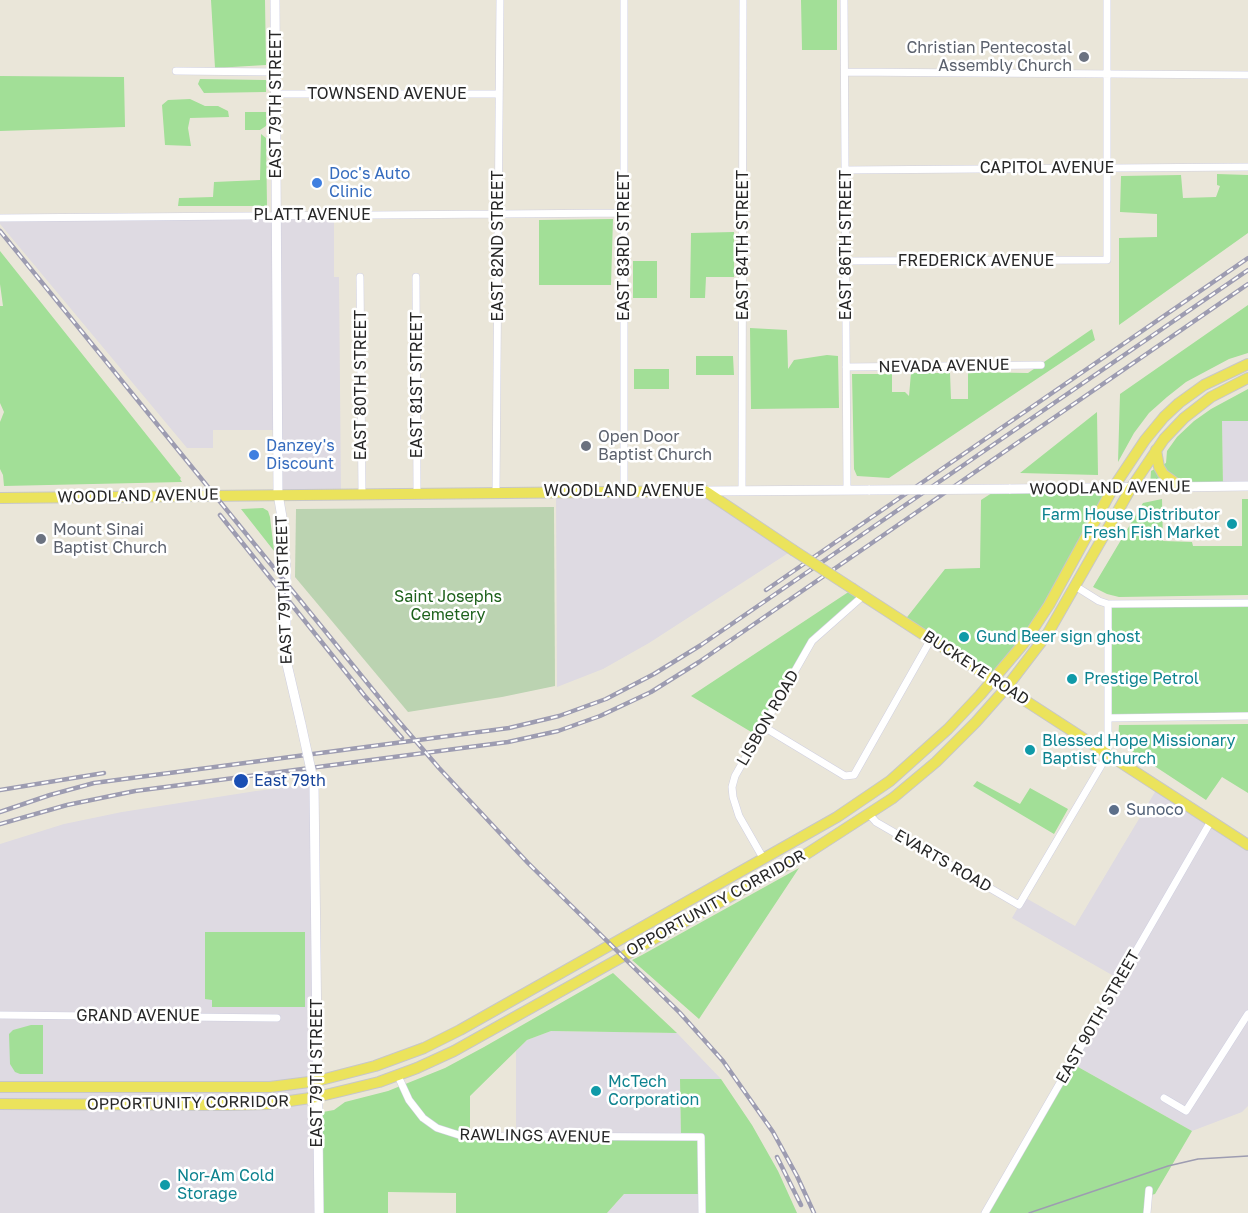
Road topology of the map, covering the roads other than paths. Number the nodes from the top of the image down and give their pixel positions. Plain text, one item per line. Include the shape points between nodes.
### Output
1 (275, 0) edge
2 (500, 0) edge
3 (624, 0) edge
4 (743, 0) edge
5 (844, 0) edge
6 (1107, 0) edge
7 (176, 70) dead end
8 (276, 72) junction
9 (845, 72) junction
10 (1107, 74) junction
11 (1248, 75) edge
12 (276, 94) junction
13 (499, 94) junction
14 (1108, 168) junction
15 (1248, 168) edge
16 (845, 170) junction
17 (624, 213) junction
18 (498, 214) junction
19 (277, 215) junction
20 (0, 218) edge
21 (846, 261) junction
22 (360, 277) dead end
23 (416, 277) dead end
24 (1248, 364) edge
25 (1041, 365) dead end
26 (846, 367) junction
27 (1248, 378) edge
28 (1156, 450) junction
29 (1248, 486) edge
30 (1181, 487) junction
31 (1113, 488) junction
32 (1131, 488) junction
33 (847, 490) junction
34 (624, 491) junction
35 (705, 491) junction
36 (742, 491) junction
37 (496, 492) junction
38 (362, 493) junction
39 (417, 493) junction
40 (278, 494) junction
41 (0, 498) edge
42 (1075, 586) junction
43 (864, 596) junction
44 (1248, 603) edge
45 (1108, 604) junction
46 (931, 639) junction
47 (994, 680) junction
48 (1006, 688) junction
49 (1248, 716) edge
50 (1108, 718) junction
51 (764, 727) junction
52 (1108, 754) junction
53 (869, 814) junction
54 (1211, 821) junction
55 (1248, 845) edge
56 (763, 858) junction
57 (1248, 1014) edge
58 (0, 1015) edge
59 (276, 1018) dead end
60 (398, 1076) junction
61 (317, 1081) junction
62 (0, 1087) edge
63 (317, 1097) junction
64 (1164, 1098) dead end
65 (0, 1104) edge
66 (1149, 1190) dead end
67 (319, 1213) edge
68 (702, 1213) edge
69 (985, 1213) edge
70 (1147, 1213) edge

1 - 8 main road, EAST 79TH STREET
2 - 13 street, EAST 82ND STREET
3 - 17 street, EAST 83RD STREET
4 - 36 street, EAST 84TH STREET
5 - 9 street, EAST 86TH STREET
6 - 10 street
7 - 8 street
8 - 12 main road, EAST 79TH STREET
9 - 10 street
9 - 16 street, EAST 86TH STREET
10 - 11 street
10 - 14 street
12 - 13 street, TOWNSEND AVENUE
12 - 19 main road, EAST 79TH STREET
13 - 18 street, EAST 82ND STREET
14 - 15 street, CAPITOL AVENUE
14 - 16 street, CAPITOL AVENUE
14 - 21 street, FREDERICK AVENUE via 1107,260
16 - 21 street, EAST 86TH STREET
17 - 18 street, PLATT AVENUE
17 - 34 street, EAST 83RD STREET
18 - 19 street, PLATT AVENUE
18 - 37 street, EAST 82ND STREET
19 - 20 street, PLATT AVENUE
19 - 40 main road, EAST 79TH STREET
21 - 26 street, EAST 86TH STREET
22 - 38 street, EAST 80TH STREET
23 - 39 street, EAST 81ST STREET
24 - 31 main road, OPPORTUNITY CORRIDOR via 1204,385 1179,403 1155,428
25 - 26 street, NEVADA AVENUE
26 - 33 street, EAST 86TH STREET
27 - 28 main road, OPPORTUNITY CORRIDOR via 1192,411
28 - 30 main road via 1163,474
28 - 32 main road, OPPORTUNITY CORRIDOR
29 - 30 main road, WOODLAND AVENUE
30 - 32 main road, WOODLAND AVENUE
31 - 32 main road, WOODLAND AVENUE
31 - 33 main road, WOODLAND AVENUE, bridge
31 - 47 main road, OPPORTUNITY CORRIDOR via 1035,627
32 - 42 main road, OPPORTUNITY CORRIDOR
33 - 36 main road, WOODLAND AVENUE
34 - 35 main road, WOODLAND AVENUE
34 - 37 main road, WOODLAND AVENUE
35 - 36 main road, WOODLAND AVENUE
35 - 43 main road, BUCKEYE ROAD, bridge
37 - 39 main road, WOODLAND AVENUE
38 - 39 main road, WOODLAND AVENUE
38 - 40 main road, WOODLAND AVENUE
40 - 41 main road, WOODLAND AVENUE
40 - 61 main road, EAST 79TH STREET, bridge via 286,570 286,660 314,784
42 - 45 street
42 - 48 main road, OPPORTUNITY CORRIDOR via 1048,633
43 - 46 main road, BUCKEYE ROAD
43 - 51 street, LISBON ROAD via 812,641
44 - 45 street
45 - 50 street
46 - 47 main road, BUCKEYE ROAD
46 - 51 street via 854,775 845,776
47 - 48 main road, BUCKEYE ROAD
47 - 56 main road, OPPORTUNITY CORRIDOR via 948,729 890,781
48 - 52 main road, BUCKEYE ROAD
48 - 53 main road, OPPORTUNITY CORRIDOR via 949,750
49 - 50 street
50 - 52 street
51 - 56 street, LISBON ROAD via 732,787 739,816
52 - 53 street, EVARTS ROAD via 1019,905 876,822
52 - 54 main road, BUCKEYE ROAD
53 - 60 main road, OPPORTUNITY CORRIDOR via 808,853 478,1038
54 - 55 main road, BUCKEYE ROAD
54 - 69 street, EAST 90TH STREET
56 - 61 main road, OPPORTUNITY CORRIDOR via 448,1036 387,1062
57 - 64 street via 1186,1111
58 - 59 street, GRAND AVENUE
60 - 63 main road, OPPORTUNITY CORRIDOR
60 - 68 street, RAWLINGS AVENUE via 419,1114 438,1128 462,1136 701,1137
61 - 62 main road, OPPORTUNITY CORRIDOR via 254,1088
61 - 63 main road, EAST 79TH STREET
63 - 65 main road, OPPORTUNITY CORRIDOR via 227,1106
63 - 67 main road, EAST 79TH STREET
66 - 70 street

